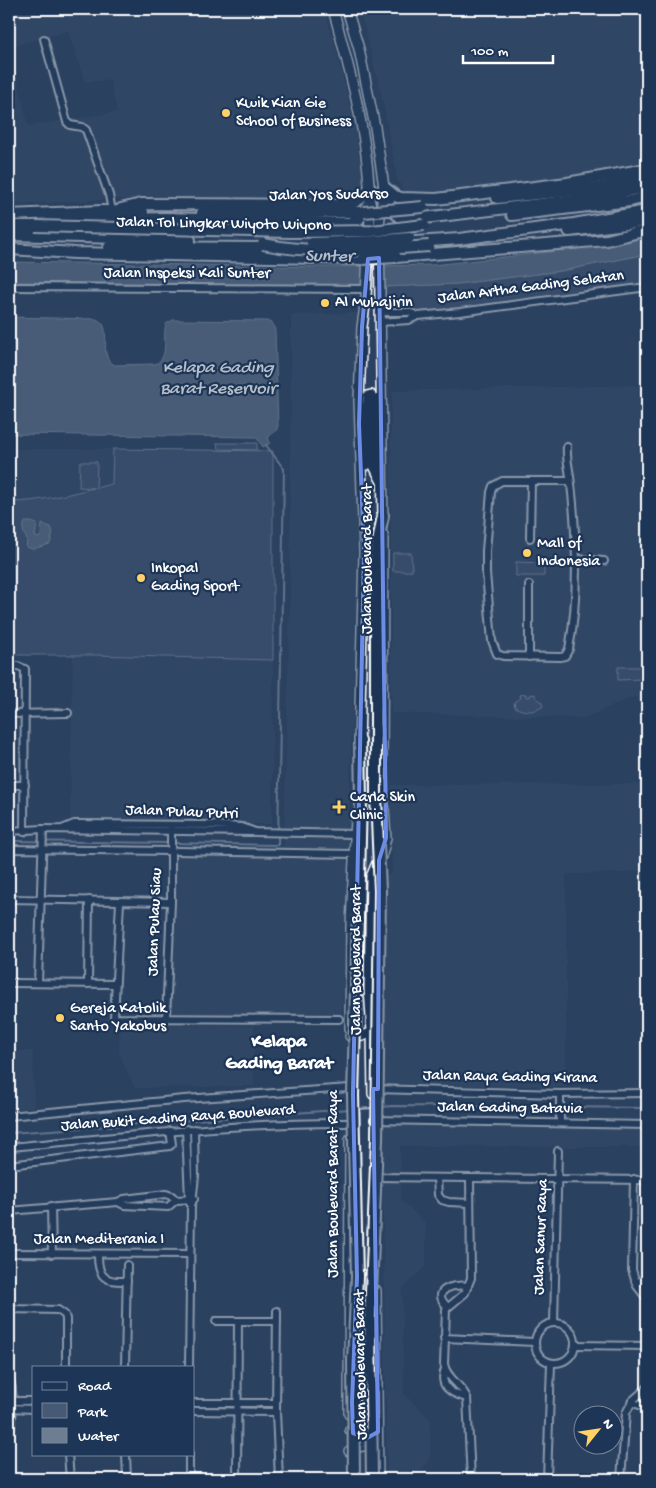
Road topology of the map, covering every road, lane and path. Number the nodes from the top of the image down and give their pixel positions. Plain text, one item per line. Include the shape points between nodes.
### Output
1 (333, 9) edge
2 (347, 9) edge
3 (44, 39) dead end
4 (647, 169) edge
5 (647, 178) edge
6 (370, 188) junction
7 (647, 188) edge
8 (384, 189) junction
9 (647, 197) edge
10 (370, 204) junction
11 (647, 206) edge
12 (647, 211) edge
13 (114, 212) junction
14 (9, 215) edge
15 (647, 219) edge
16 (407, 220) junction
17 (9, 226) edge
18 (35, 226) junction
19 (647, 230) edge
20 (9, 235) edge
21 (411, 242) junction
22 (264, 244) junction
23 (379, 248) junction
24 (9, 249) edge
25 (59, 251) junction
26 (368, 260) junction
27 (9, 287) edge
28 (647, 287) edge
29 (366, 289) junction
30 (380, 312) junction
31 (418, 316) junction
32 (380, 322) junction
33 (567, 447) dead end
34 (531, 481) junction
35 (570, 481) junction
36 (383, 484) junction
37 (383, 515) junction
38 (364, 537) junction
39 (530, 538) dead end
40 (576, 559) junction
41 (604, 561) dead end
42 (529, 585) dead end
43 (364, 589) joint
44 (529, 657) junction
45 (9, 666) edge
46 (24, 713) junction
47 (68, 713) dead end
48 (9, 714) edge
49 (360, 740) junction
50 (9, 785) edge
51 (25, 785) junction
52 (171, 830) junction
53 (9, 831) edge
54 (43, 831) junction
55 (24, 832) junction
56 (355, 834) junction
57 (42, 848) junction
58 (9, 849) edge
59 (173, 850) junction
60 (354, 854) junction
61 (9, 899) edge
62 (40, 900) junction
63 (89, 900) junction
64 (120, 902) junction
65 (170, 902) junction
66 (9, 983) edge
67 (38, 983) junction
68 (88, 984) junction
69 (114, 984) junction
70 (166, 1019) junction
71 (338, 1019) dead end
72 (372, 1032) junction
73 (350, 1036) junction
74 (350, 1092) junction
75 (373, 1092) junction
76 (647, 1093) edge
77 (560, 1094) junction
78 (9, 1116) edge
79 (373, 1117) junction
80 (560, 1120) junction
81 (350, 1121) junction
82 (647, 1125) edge
83 (194, 1128) junction
84 (186, 1129) junction
85 (170, 1131) junction
86 (9, 1147) edge
87 (558, 1151) dead end
88 (9, 1165) edge
89 (191, 1167) junction
90 (374, 1177) junction
91 (437, 1178) junction
92 (470, 1178) junction
93 (558, 1179) junction
94 (634, 1180) junction
95 (647, 1180) edge
96 (176, 1200) junction
97 (118, 1202) junction
98 (191, 1202) junction
99 (470, 1202) junction
100 (51, 1206) junction
101 (9, 1211) edge
102 (9, 1253) edge
103 (52, 1254) junction
104 (189, 1254) junction
105 (98, 1256) dead end
106 (127, 1265) dead end
107 (127, 1281) junction
108 (635, 1282) junction
109 (647, 1282) edge
110 (468, 1286) junction
111 (647, 1299) edge
112 (448, 1307) junction
113 (9, 1309) edge
114 (277, 1311) dead end
115 (216, 1321) dead end
116 (276, 1321) junction
117 (238, 1322) junction
118 (554, 1323) junction
119 (444, 1338) junction
120 (534, 1342) junction
121 (575, 1345) junction
122 (647, 1346) edge
123 (551, 1364) junction
124 (66, 1366) edge
125 (126, 1366) edge
126 (189, 1366) edge
127 (444, 1368) junction
128 (9, 1377) edge
129 (647, 1388) edge
130 (467, 1398) junction
131 (11, 1401) edge
132 (32, 1402) edge
133 (632, 1402) junction
134 (195, 1403) edge
135 (276, 1403) junction
136 (238, 1404) junction
137 (647, 1405) edge
138 (11, 1408) edge
139 (32, 1409) edge
140 (195, 1412) edge
141 (238, 1412) junction
142 (276, 1412) junction
143 (349, 1429) junction
144 (9, 1432) edge
145 (378, 1432) junction
146 (378, 1450) junction
147 (349, 1451) junction
148 (68, 1456) edge
149 (126, 1456) edge
150 (189, 1456) edge
151 (70, 1479) edge
152 (127, 1479) edge
153 (189, 1479) edge
154 (238, 1479) edge
155 (278, 1479) edge
156 (350, 1479) edge
157 (354, 1479) edge
158 (372, 1479) edge
159 (378, 1479) edge
160 (471, 1479) edge
161 (547, 1479) edge
162 (621, 1479) edge

1 - 6 main road, Jalan Boulevard Barat via 361,129
2 - 8 main road, Jalan Boulevard Barat via 359,49
3 - 13 street via 67,122 86,130
4 - 8 highway via 577,182 436,199 401,198
5 - 13 highway, Jalan Yos Sudarso, bridge via 597,188 364,212
6 - 10 main road, Jalan Boulevard Barat
6 - 13 highway via 364,197 348,205 141,204
7 - 16 highway via 549,204
8 - 16 highway via 397,216
8 - 23 main road, Jalan Boulevard Barat
9 - 18 highway, Jalan Tol Lingkar Wiyoto Wiyono, bridge via 372,231
10 - 18 highway, bridge via 358,220 334,224 165,218 56,221
10 - 26 main road, Jalan Boulevard Barat
11 - 22 highway, Jalan Tol Lingkar Wiyoto Wiyono, bridge via 447,234 375,241
12 - 21 highway via 574,224
13 - 14 highway, Jalan Yos Sudarso
15 - 22 highway, bridge via 597,228 382,250 288,249
16 - 21 highway via 404,232
17 - 18 highway, Jalan Tol Lingkar Wiyoto Wiyono
19 - 25 highway, bridge via 607,240 363,259
20 - 22 highway, Jalan Tol Lingkar Wiyoto Wiyono
21 - 23 highway
23 - 30 main road, Jalan Boulevard Barat
24 - 25 highway
25 - 26 highway via 80,247 361,250
26 - 29 main road, Jalan Boulevard Barat
27 - 29 street, Jalan Inspeksi Kali Sunter
28 - 31 street, Jalan Artha Gading Selatan
29 - 38 main road, Jalan Boulevard Barat via 359,400
30 - 31 street, Jalan Artha Gading Selatan via 409,312
30 - 32 main road, Jalan Boulevard Barat
31 - 32 street, Jalan Artha Gading Selatan via 409,320
32 - 36 main road, Jalan Boulevard Barat
33 - 35 street
34 - 35 street
34 - 39 street
34 - 44 street via 502,481 493,486 486,551 489,621 495,651 503,656
35 - 40 street
36 - 37 main road, Jalan Boulevard Barat
36 - 38 main road via 374,466 374,401 371,395 368,396 366,425 368,520
37 - 72 main road, Jalan Boulevard Barat via 382,776 386,838 371,877 369,990
37 - 158 highway, bridge via 376,553 376,796 380,891 377,1139 370,1318
38 - 43 main road, Jalan Boulevard Barat
40 - 41 street
40 - 44 street via 567,653 561,657
42 - 44 street
43 - 49 main road, Jalan Boulevard Barat Raya
45 - 46 street via 25,669
46 - 47 street
46 - 48 street
46 - 51 street
49 - 56 main road, Jalan Boulevard Barat Raya
49 - 157 highway, bridge via 362,800 353,1095 357,1278 353,1377
50 - 51 street
51 - 55 street
52 - 54 street, Jalan Pulau Putri via 74,824 62,830
52 - 56 street, Jalan Pulau Putri via 242,827 255,832
52 - 59 street, Jalan Pulau Siau
53 - 55 street, Jalan Pulau Putri
54 - 55 street, Jalan Pulau Putri
54 - 57 street
56 - 60 main road, Jalan Boulevard Barat Raya
57 - 58 street
57 - 59 street
57 - 62 street
59 - 60 street
59 - 65 street, Jalan Pulau Siau
60 - 73 main road, Jalan Boulevard Barat Raya
61 - 62 street
62 - 63 street
62 - 67 street
63 - 64 street
63 - 68 street
64 - 65 street
64 - 69 street
65 - 70 street, Jalan Pulau Siau
66 - 67 street
67 - 68 street
68 - 69 street
69 - 70 street via 114,1018
70 - 71 street
72 - 73 main road via 365,1036
72 - 75 main road, Jalan Boulevard Barat
73 - 74 main road, Jalan Boulevard Barat Raya
74 - 78 street via 194,1098
74 - 81 main road, Jalan Boulevard Barat Raya, bridge
75 - 77 street, Jalan Raya Gading Kirana
75 - 79 main road, Jalan Boulevard Barat
76 - 77 street, Jalan Raya Gading Kirana
77 - 80 street
79 - 80 street, Jalan Gading Batavia
79 - 90 main road, Jalan Boulevard Barat
80 - 82 street, Jalan Gading Batavia
81 - 83 street, Jalan Bukit Gading Raya Boulevard
81 - 143 main road, Jalan Boulevard Barat Raya
83 - 84 street, Jalan Bukit Gading Raya Boulevard
83 - 89 street
84 - 85 street, Jalan Bukit Gading Raya Boulevard
84 - 89 street
85 - 86 street, Jalan Bukit Gading Raya Boulevard
85 - 88 street via 173,1140 170,1146
87 - 93 street, Jalan Sanur Raya
89 - 98 street
90 - 91 street
90 - 145 main road, Jalan Boulevard Barat
91 - 92 street
91 - 99 street via 438,1195 442,1200
92 - 93 street
92 - 99 street
93 - 94 street
93 - 118 street, Jalan Sanur Raya
94 - 95 street
94 - 108 street via 632,1263
96 - 97 street via 166,1194
96 - 97 street via 168,1207
96 - 98 street
97 - 100 street
98 - 104 street
99 - 110 street via 471,1278
100 - 101 street
100 - 103 street
102 - 103 street, Jalan Mediterania I
103 - 104 street, Jalan Mediterania I
104 - 126 street
105 - 107 street via 99,1270 105,1278
106 - 107 street
107 - 125 street
108 - 109 street
108 - 111 street
110 - 112 street via 465,1293
110 - 112 street via 451,1286 444,1291 441,1299
112 - 119 street
113 - 124 street via 58,1310 65,1315
114 - 116 street
115 - 117 street
116 - 117 street
116 - 135 street
117 - 136 street
118 - 120 street via 538,1331
118 - 121 street via 569,1329
119 - 120 street
119 - 127 street
120 - 123 street via 537,1354
121 - 122 street
121 - 123 street via 568,1360
123 - 161 street
127 - 130 street
127 - 130 street via 442,1377 446,1387
128 - 131 street
129 - 133 street
130 - 160 street
131 - 132 street
131 - 138 street
133 - 137 street
133 - 162 street via 625,1419
134 - 136 street
135 - 136 street
135 - 142 street
136 - 141 street
138 - 139 street
138 - 144 street
140 - 141 street
141 - 142 street
141 - 154 street
142 - 155 street
143 - 145 main road via 361,1438
143 - 147 main road, Jalan Boulevard Barat Raya
145 - 146 main road, Jalan Boulevard Barat
146 - 147 main road via 369,1445
146 - 159 main road, Jalan Boulevard Barat
147 - 156 main road, Jalan Boulevard Barat Raya
148 - 151 street
149 - 152 street
150 - 153 street

